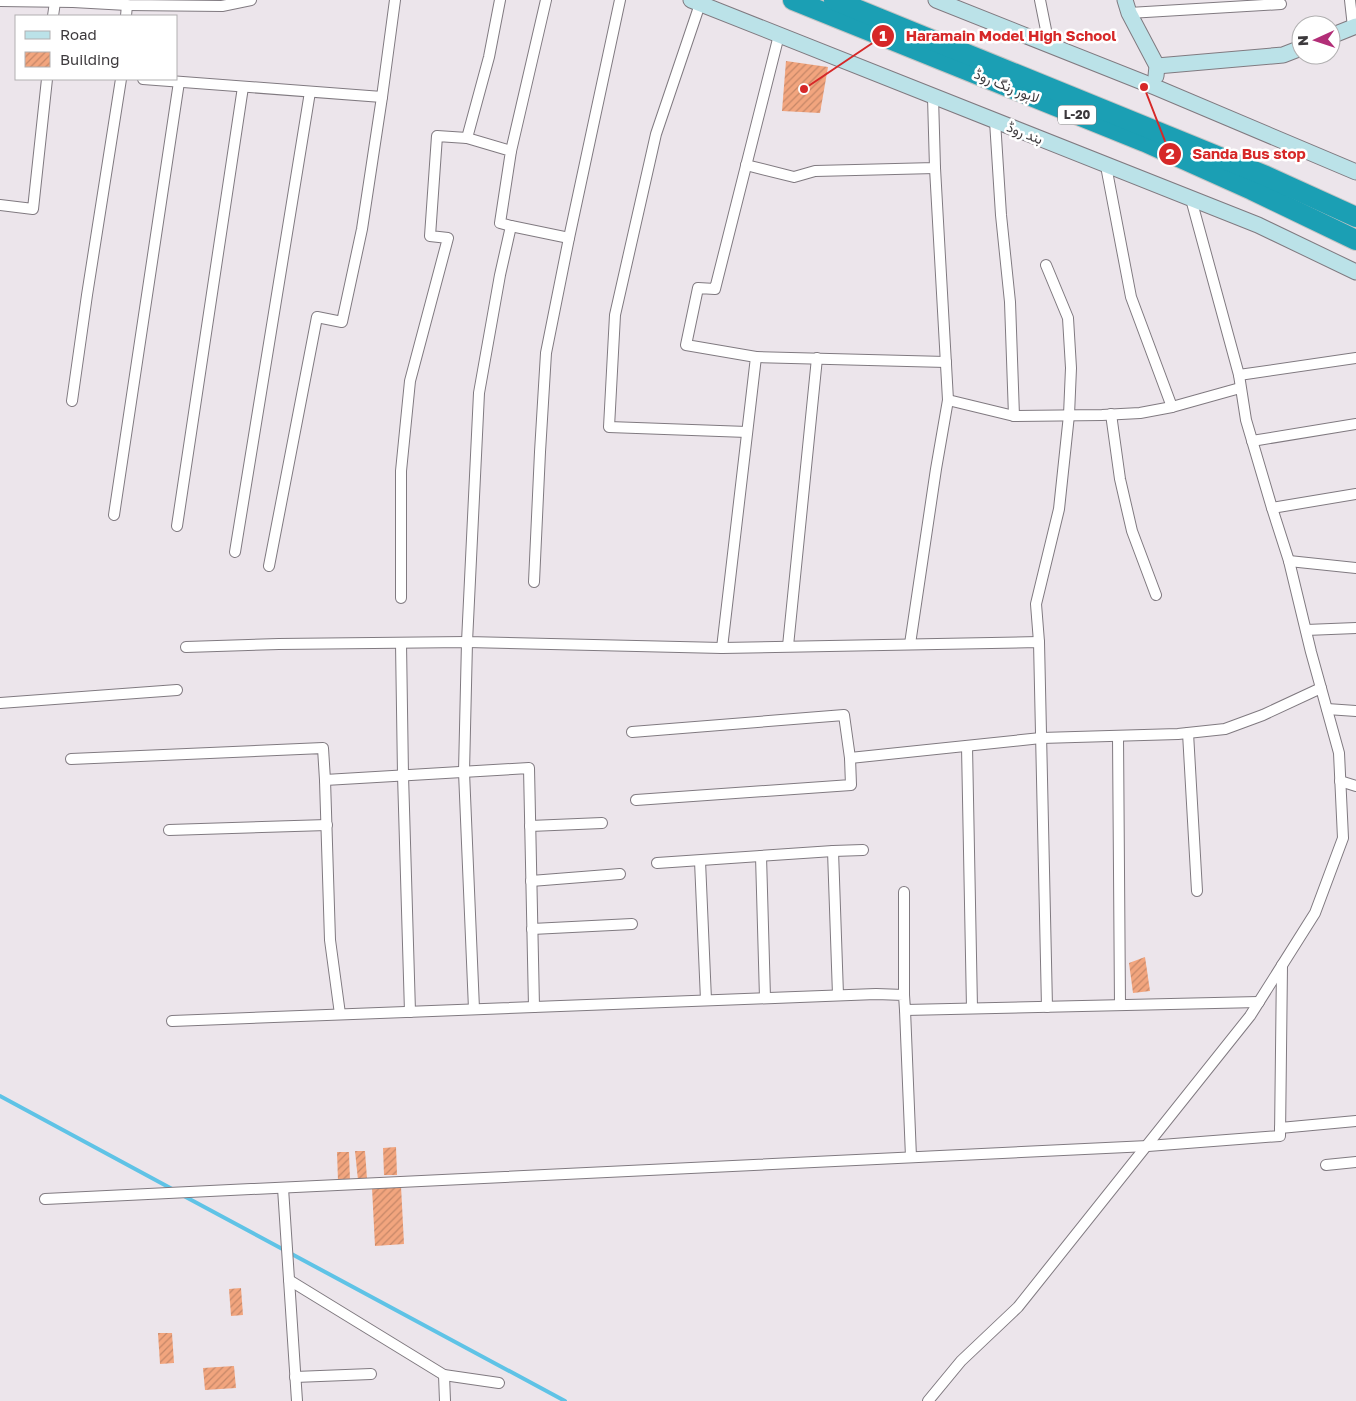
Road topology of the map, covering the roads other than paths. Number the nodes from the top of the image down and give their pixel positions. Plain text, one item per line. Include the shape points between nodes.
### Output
1 (251, 0) edge
2 (394, 0) edge
3 (500, 0) edge
4 (546, 0) edge
5 (620, 0) edge
6 (793, 0) edge
7 (834, 0) edge
8 (936, 0) edge
9 (1040, 0) edge
10 (1350, 0) edge
11 (0, 1) edge
12 (55, 2) junction
13 (696, 2) edge
14 (1281, 4) dead end
15 (127, 5) junction
16 (1127, 6) edge
17 (969, 7) edge
18 (53, 15) edge
19 (126, 15) edge
20 (1355, 27) edge
21 (1341, 32) edge
22 (779, 35) junction
23 (1049, 45) junction
24 (1291, 52) edge
25 (1157, 66) junction
26 (47, 80) edge
27 (121, 80) edge
28 (155, 80) edge
29 (180, 82) junction
30 (243, 86) junction
31 (1156, 87) junction
32 (310, 92) junction
33 (933, 97) junction
34 (382, 98) junction
35 (995, 121) junction
36 (467, 138) junction
37 (511, 151) junction
38 (746, 165) junction
39 (1106, 166) junction
40 (935, 168) junction
41 (1356, 172) edge
42 (1191, 199) junction
43 (0, 206) edge
44 (1356, 217) edge
45 (511, 226) junction
46 (569, 238) junction
47 (1356, 240) edge
48 (1046, 265) dead end
49 (1356, 272) edge
50 (756, 357) junction
51 (817, 358) junction
52 (1356, 358) edge
53 (946, 362) junction
54 (1239, 375) junction
55 (1240, 388) junction
56 (948, 400) junction
57 (72, 401) dead end
58 (1172, 407) junction
59 (1111, 414) junction
60 (1069, 415) junction
61 (1014, 416) junction
62 (1356, 424) edge
63 (748, 432) junction
64 (1252, 441) junction
65 (1356, 494) edge
66 (1272, 508) junction
67 (114, 515) dead end
68 (177, 526) dead end
69 (236, 552) dead end
70 (1289, 561) junction
71 (269, 566) dead end
72 (1356, 568) edge
73 (534, 582) dead end
74 (1156, 595) dead end
75 (401, 598) dead end
76 (1356, 628) edge
77 (1306, 630) junction
78 (401, 642) junction
79 (467, 642) junction
80 (1039, 642) junction
81 (910, 644) junction
82 (788, 646) junction
83 (186, 647) dead end
84 (722, 648) junction
85 (1321, 688) junction
86 (178, 690) dead end
87 (0, 702) edge
88 (1327, 709) junction
89 (1356, 711) edge
90 (632, 732) dead end
91 (1188, 733) junction
92 (1118, 736) junction
93 (1041, 738) junction
94 (967, 746) junction
95 (850, 758) junction
96 (71, 760) dead end
97 (464, 772) junction
98 (403, 775) junction
99 (325, 780) junction
100 (1340, 781) junction
101 (1356, 786) edge
102 (636, 800) dead end
103 (602, 823) dead end
104 (327, 825) junction
105 (530, 826) junction
106 (169, 830) dead end
107 (863, 850) dead end
108 (833, 851) junction
109 (761, 856) junction
110 (700, 862) junction
111 (657, 864) dead end
112 (620, 874) dead end
113 (531, 881) junction
114 (904, 892) dead end
115 (1197, 892) dead end
116 (632, 924) dead end
117 (532, 929) junction
118 (1282, 965) junction
119 (904, 995) junction
120 (838, 996) junction
121 (765, 998) junction
122 (706, 1000) junction
123 (1259, 1002) junction
124 (1120, 1005) junction
125 (534, 1007) junction
126 (1046, 1007) junction
127 (972, 1008) junction
128 (474, 1009) junction
129 (905, 1010) junction
130 (410, 1012) junction
131 (340, 1014) junction
132 (172, 1021) dead end
133 (1356, 1121) edge
134 (1280, 1128) junction
135 (1148, 1146) junction
136 (910, 1157) junction
137 (1356, 1162) edge
138 (1326, 1165) dead end
139 (283, 1188) junction
140 (45, 1199) dead end
141 (289, 1280) junction
142 (371, 1374) dead end
143 (444, 1375) junction
144 (295, 1377) junction
145 (499, 1382) dead end
146 (297, 1401) edge
147 (445, 1401) edge
148 (928, 1401) edge

1 - 15 street via 222,6
2 - 34 street
3 - 36 street via 489,57
4 - 37 street
5 - 46 street
6 - 47 highway, لاہور رنگ روڈ / L-20 via 1145,142
7 - 44 highway, لاہور رنگ روڈ / L-20 via 1266,176
8 - 17 main road
9 - 23 street
10 - 20 street
11 - 12 street
12 - 15 street
12 - 18 street
13 - 22 main road, بند روڈ
13 - 63 street via 656,134 615,315 609,427
14 - 16 street
15 - 19 street
16 - 25 main road
17 - 23 main road
20 - 21 main road
22 - 33 main road, بند روڈ
22 - 38 street
23 - 31 main road
24 - 25 main road
25 - 31 main road
26 - 43 street via 33,209
27 - 57 street
28 - 29 street
29 - 30 street
29 - 67 street
30 - 32 street
30 - 68 street
31 - 41 main road
32 - 34 street
32 - 69 street
33 - 35 main road, بند روڈ
33 - 40 street
34 - 71 street via 362,229 342,322 317,317
35 - 39 main road, بند روڈ
35 - 61 street via 1010,302
36 - 37 street
36 - 75 street via 437,136 430,236 448,238 410,381 401,471
37 - 45 street via 500,223
38 - 40 street via 794,177 815,171
38 - 50 street via 715,289 698,288 686,345
39 - 42 main road, بند روڈ
39 - 58 street via 1131,297
40 - 53 street
42 - 49 main road, بند روڈ via 1258,225
42 - 54 street
45 - 46 street
45 - 79 street via 479,393
46 - 73 street via 546,353
48 - 60 street via 1068,318
50 - 51 street
50 - 63 street
51 - 53 street
51 - 82 street
52 - 54 street
53 - 56 street
54 - 55 street
55 - 58 street
55 - 64 street
56 - 61 street
56 - 81 street
58 - 59 street
59 - 60 street
59 - 74 street via 1120,479 1132,531
60 - 61 street
60 - 80 street via 1059,509 1036,604
62 - 64 street
63 - 84 street
64 - 66 street
65 - 66 street
66 - 70 street
70 - 72 street
70 - 77 street
76 - 77 street
77 - 85 street
78 - 79 street
78 - 83 street
78 - 98 street
79 - 84 street
79 - 97 street
80 - 81 street
80 - 93 street
81 - 82 street
82 - 84 street
85 - 88 street
85 - 91 street via 1263,715 1225,728
86 - 87 street
88 - 89 street
88 - 100 street via 1339,754
90 - 95 street via 844,715
91 - 92 street
91 - 115 street
92 - 93 street
92 - 124 street
93 - 94 street
93 - 126 street
94 - 95 street
94 - 127 street
95 - 102 street via 851,785
96 - 99 street via 323,748
97 - 98 street
97 - 105 street via 529,768
97 - 128 street
98 - 99 street
98 - 130 street
99 - 104 street
100 - 101 street
100 - 118 street via 1344,838 1315,913
103 - 105 street
104 - 106 street
104 - 131 street via 330,940
105 - 113 street
107 - 108 street
108 - 109 street
108 - 120 street
109 - 110 street
109 - 121 street
110 - 111 street
110 - 122 street
112 - 113 street
113 - 117 street
114 - 119 street
116 - 117 street
117 - 125 street
118 - 123 street
118 - 134 street
119 - 120 street
119 - 129 street
120 - 121 street
121 - 122 street
122 - 125 street
123 - 124 street
123 - 135 street
124 - 126 street
125 - 128 street
126 - 127 street
127 - 129 street
128 - 130 street
129 - 136 street
130 - 131 street
131 - 132 street
133 - 134 street
134 - 135 street via 1280,1136
135 - 136 street
135 - 148 street via 1018,1307 961,1361
136 - 139 street
137 - 138 street
139 - 140 street
139 - 141 street
141 - 143 street
141 - 144 street
142 - 144 street
143 - 145 street
143 - 147 street
144 - 146 street

